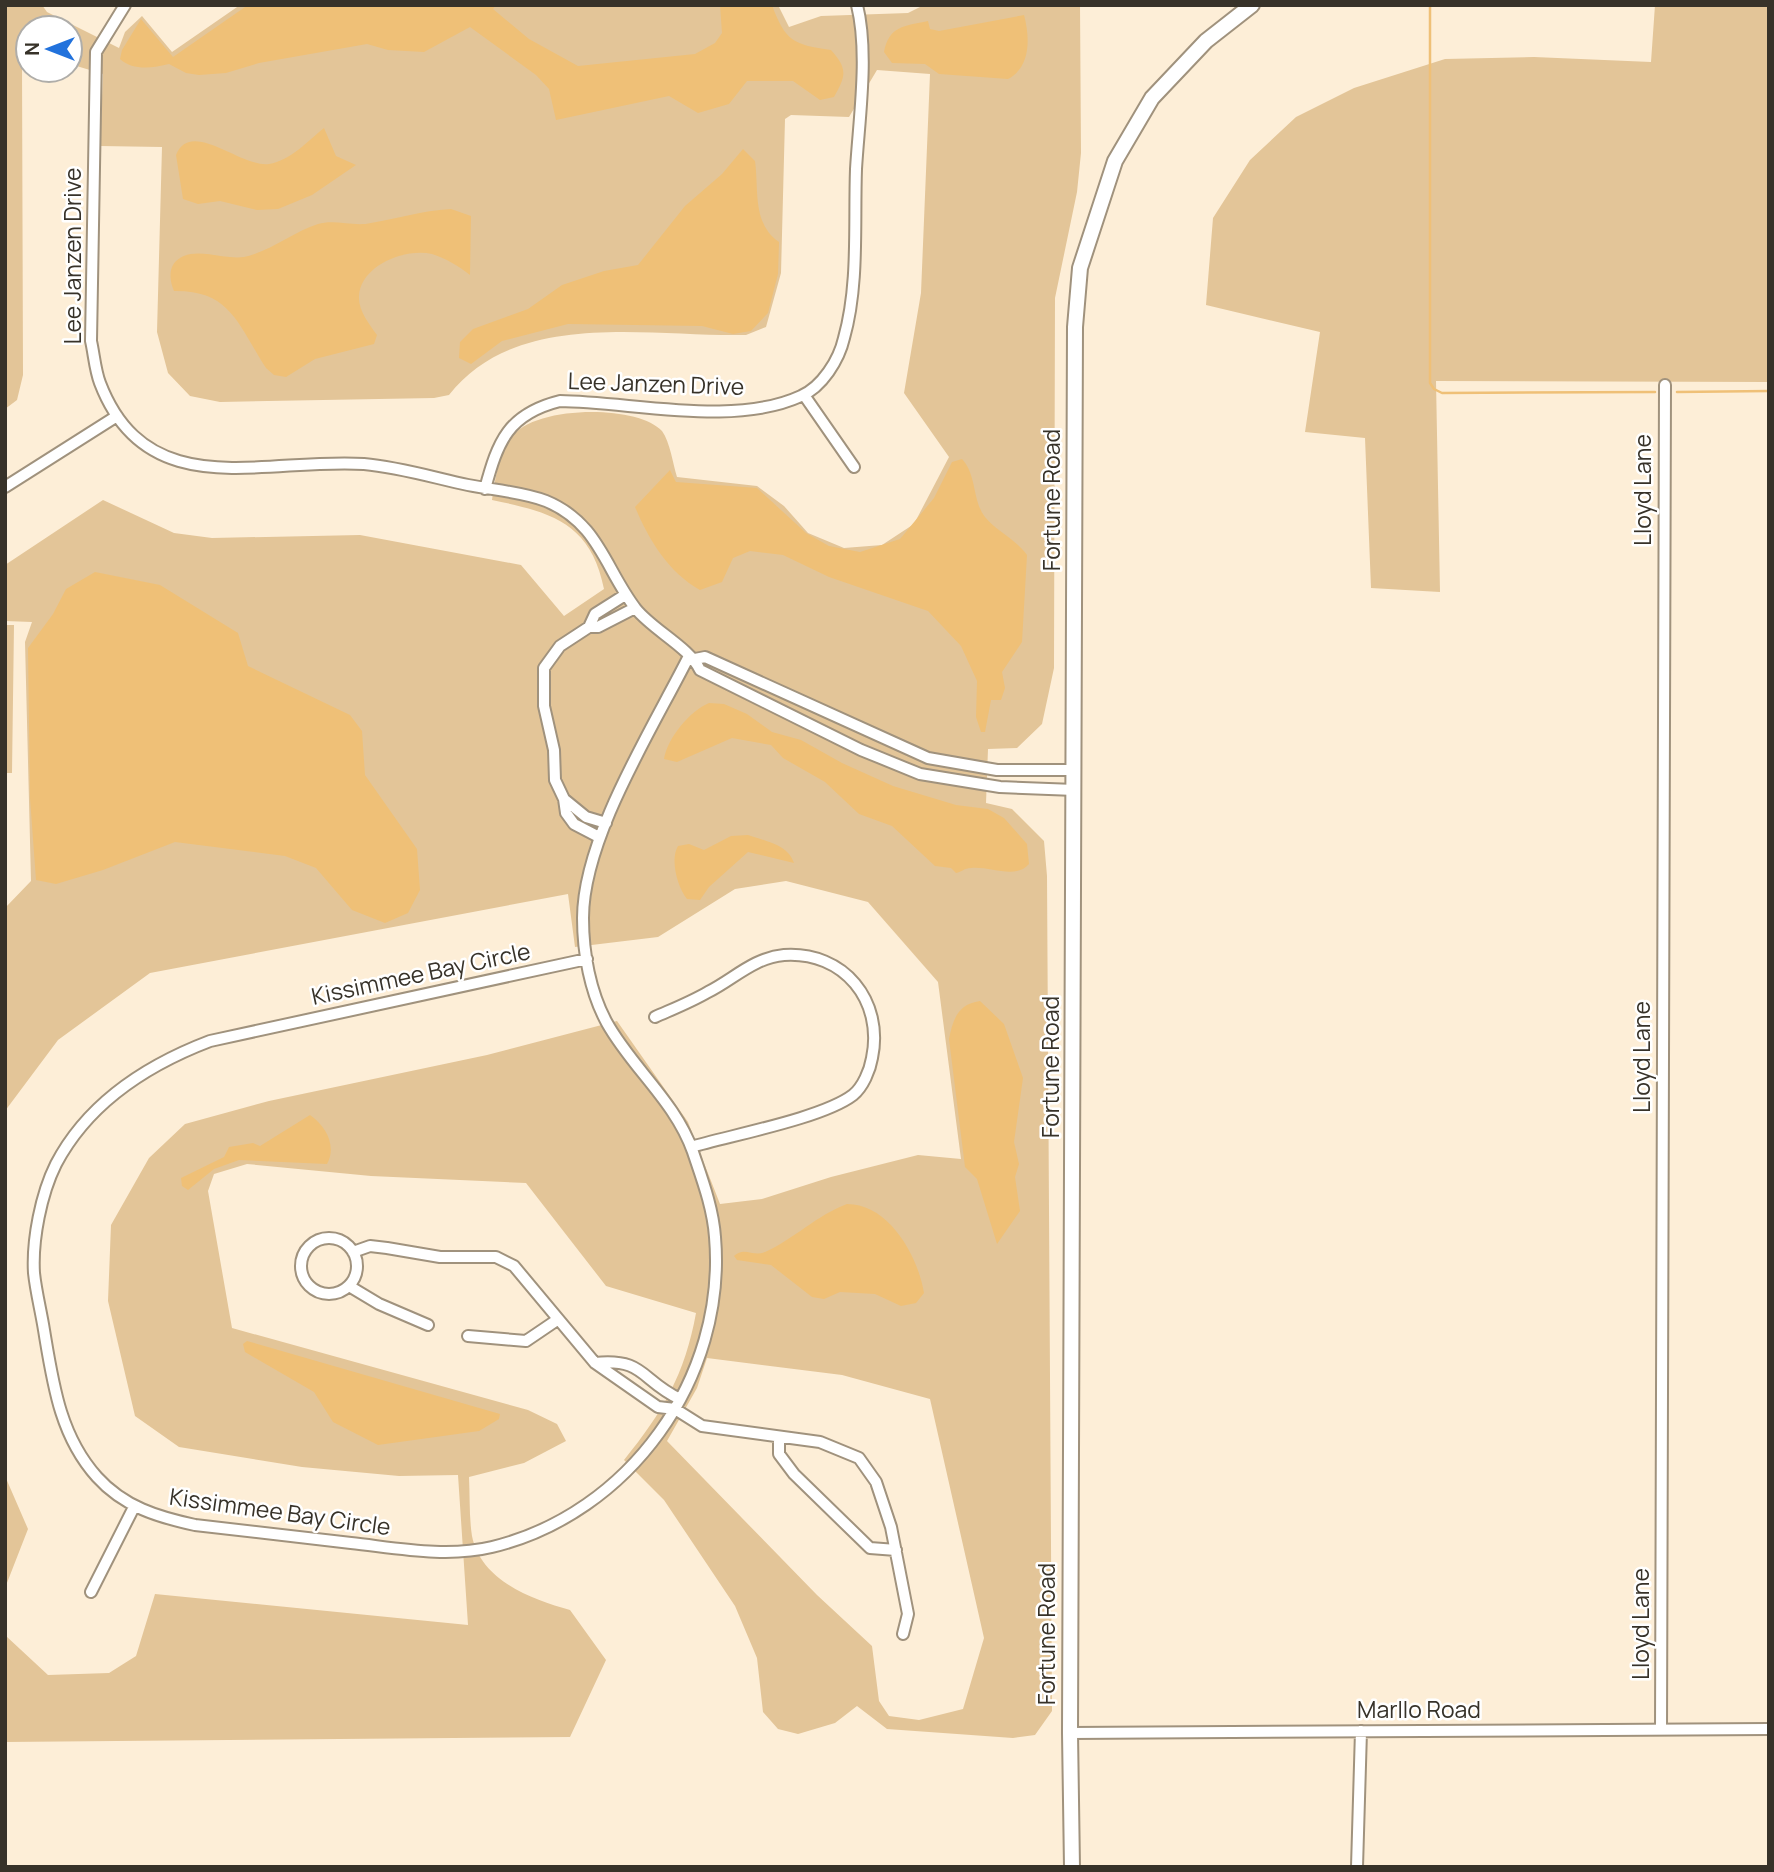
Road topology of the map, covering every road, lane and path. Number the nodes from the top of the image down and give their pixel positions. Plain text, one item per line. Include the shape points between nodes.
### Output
1 (125, 5) edge
2 (857, 5) edge
3 (1252, 5) edge
4 (1665, 385) dead end
5 (804, 395) junction
6 (117, 416) junction
7 (854, 467) dead end
8 (5, 487) edge
9 (485, 489) junction
10 (625, 595) junction
11 (635, 608) junction
12 (589, 627) junction
13 (692, 657) junction
14 (839, 718) junction
15 (832, 735) junction
16 (1003, 770) junction
17 (1075, 770) junction
18 (1002, 787) junction
19 (1075, 790) junction
20 (564, 799) junction
21 (606, 822) junction
22 (599, 838) junction
23 (587, 959) junction
24 (655, 1017) dead end
25 (691, 1147) junction
26 (353, 1252) junction
27 (349, 1286) junction
28 (557, 1320) junction
29 (428, 1325) dead end
30 (468, 1336) dead end
31 (595, 1363) junction
32 (678, 1404) junction
33 (779, 1437) junction
34 (134, 1507) junction
35 (896, 1550) junction
36 (91, 1592) dead end
37 (904, 1634) dead end
38 (1661, 1729) junction
39 (1769, 1730) edge
40 (1361, 1731) junction
41 (1070, 1733) junction
42 (1072, 1867) edge
43 (1357, 1867) edge

1 - 6 street, Lee Janzen Drive via 96,52 94,78 91,341 99,382
2 - 5 street, Lee Janzen Drive via 862,48 851,295 844,340 828,373
3 - 17 street, Fortune Road via 1206,41 1152,98 1115,162 1080,268 1075,327
4 - 38 street, Lloyd Lane
5 - 7 street
5 - 9 street, Lee Janzen Drive via 772,407 725,412 596,401 560,401 537,407 512,426 497,446
6 - 8 street
6 - 9 street, Lee Janzen Drive via 144,444 181,464 228,468 365,464
9 - 10 street, Lee Janzen Drive via 547,502 579,522 599,544
10 - 11 street, Lee Janzen Drive
10 - 12 street via 595,614
11 - 12 street
11 - 13 street, Lee Janzen Drive
12 - 20 street via 560,646 544,668 544,706 555,780
13 - 14 street via 705,657
13 - 15 street, Lee Janzen Drive via 700,670
13 - 21 street, Kissimmee Bay Circle
14 - 15 street
14 - 16 street via 928,758
15 - 18 street, Lee Janzen Drive via 919,774
16 - 17 street
16 - 18 street
17 - 19 street, Fortune Road
18 - 19 street, Lee Janzen Drive
19 - 41 street, Fortune Road
20 - 21 street via 586,817
20 - 22 street via 574,824
21 - 22 street, Kissimmee Bay Circle
22 - 23 street, Kissimmee Bay Circle via 588,873 583,918
23 - 25 street, Kissimmee Bay Circle via 592,990 607,1023 659,1090
23 - 34 street, Kissimmee Bay Circle via 210,1041 138,1074 90,1116 56,1164 40,1214 34,1271 56,1398 72,1443 98,1478
24 - 25 street via 709,992 759,960 785,955 841,970 872,1007 877,1034 870,1069 855,1094 827,1110
25 - 32 street, Kissimmee Bay Circle via 709,1202 715,1275 711,1317 700,1358
26 - 27 street via 356,1270
26 - 27 street via 340,1241 322,1239 307,1248 301,1265 313,1290 332,1294
26 - 28 street via 370,1246 440,1257 496,1257 514,1266
27 - 29 street
28 - 30 street via 526,1341
28 - 31 street
31 - 32 street via 659,1407
31 - 32 street via 619,1360 631,1364
32 - 33 street via 702,1426
32 - 34 street, Kissimmee Bay Circle via 631,1468 598,1498 549,1526 491,1547 431,1552 195,1525
33 - 35 street via 779,1454 794,1474 870,1548
33 - 35 street via 820,1442 859,1458 876,1482
34 - 36 street
35 - 37 street via 908,1614
38 - 39 street, Marllo Road
38 - 40 street, Marllo Road
40 - 41 street, Marllo Road
40 - 43 street
41 - 42 street, Fortune Road

